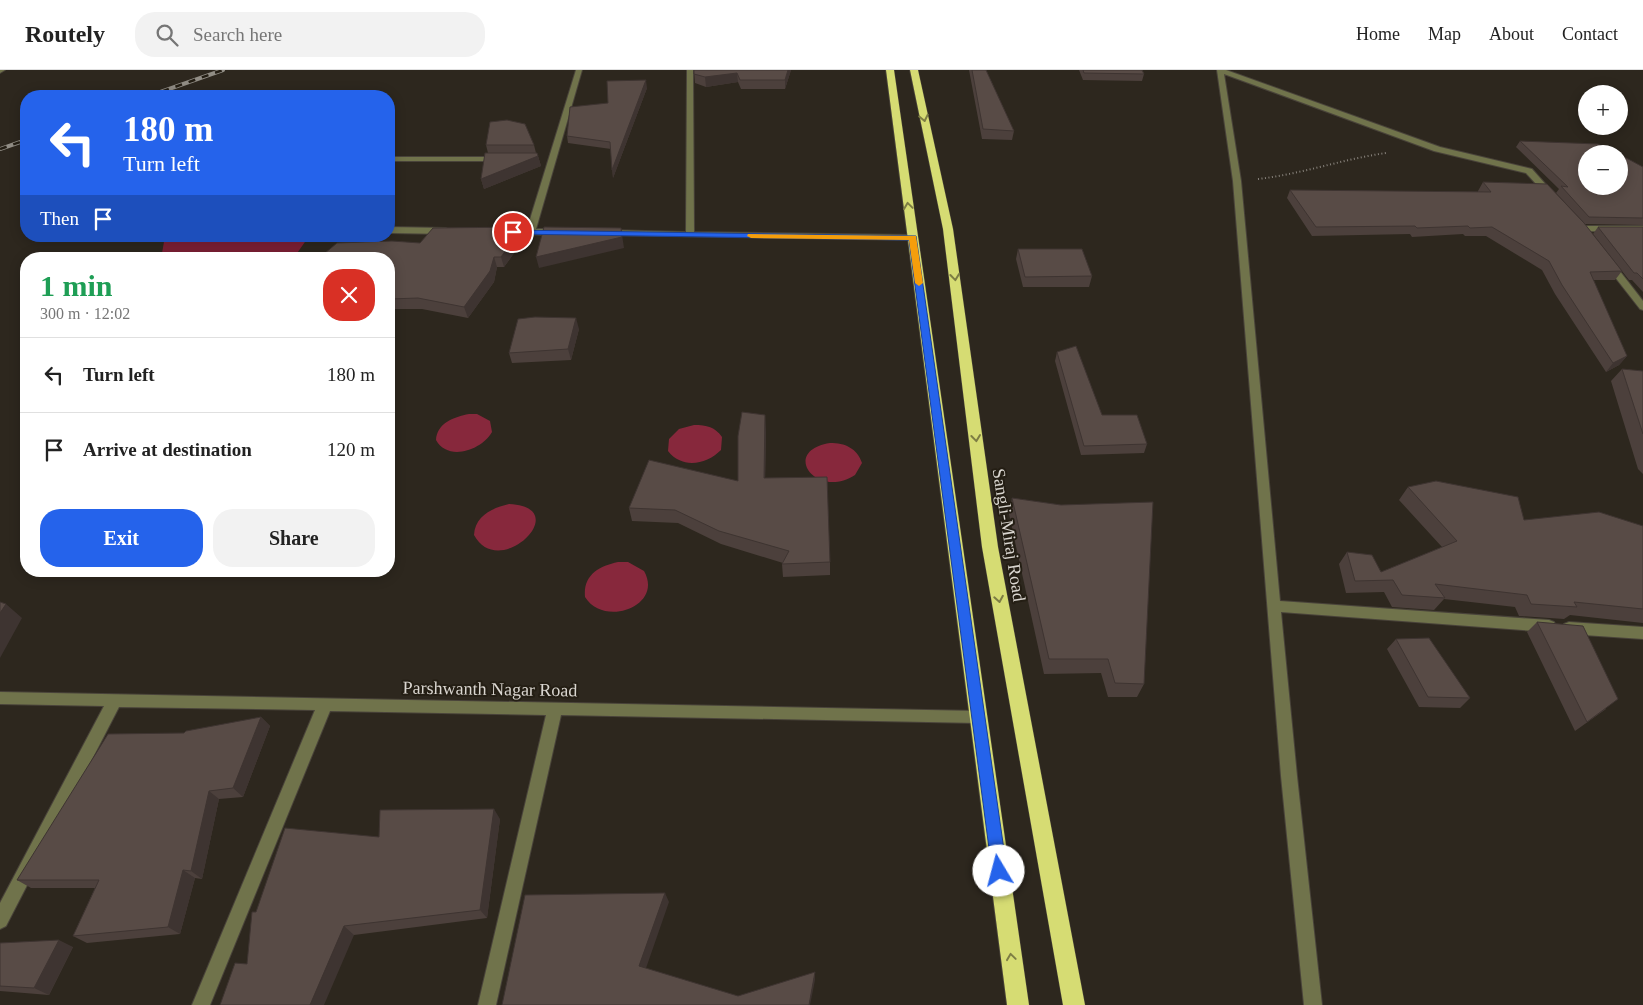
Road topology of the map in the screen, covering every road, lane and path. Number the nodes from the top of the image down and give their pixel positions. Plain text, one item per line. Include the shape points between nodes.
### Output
1 (579, 70) edge
2 (690, 70) edge
3 (890, 70) edge
4 (914, 70) edge
5 (1220, 70) edge
6 (1392, 153) dead end
7 (395, 159) edge
8 (514, 159) edge
9 (543, 159) dead end
10 (552, 159) junction
11 (1237, 181) junction
12 (1556, 200) edge
13 (1575, 222) edge
14 (1582, 229) junction
15 (1643, 229) edge
16 (395, 230) edge
17 (455, 231) edge
18 (503, 232) edge
19 (531, 232) junction
20 (571, 233) edge
21 (600, 233) edge
22 (690, 235) junction
23 (1588, 237) edge
24 (913, 238) junction
25 (1600, 252) edge
26 (1643, 307) edge
27 (1275, 606) junction
28 (1643, 633) edge
29 (0, 698) edge
30 (115, 700) junction
31 (325, 704) junction
32 (555, 709) junction
33 (978, 717) junction
34 (0, 920) edge
35 (201, 1005) edge
36 (487, 1005) edge
37 (1018, 1005) edge
38 (1074, 1005) edge
39 (1313, 1005) edge

1 - 10 street
2 - 22 street
24 -> 3 highway
4 -> 38 highway, Sangli-Miraj Road via 948,229 990,547
5 - 11 street
5 - 12 street via 1437,149 1529,171
6 - 11 path via 1366,155 1287,177
7 - 8 street
9 - 10 street
10 - 19 street
11 - 27 street
13 - 14 street
14 - 15 street
14 - 23 street
16 - 17 street
18 - 19 street
19 - 20 street
21 - 22 street
22 - 24 street
24 - 33 highway
25 - 26 street
27 - 28 street
27 - 39 street
29 - 30 street, Parshwanth Nagar Road
30 - 31 street, Parshwanth Nagar Road
30 - 34 street
31 - 32 street, Parshwanth Nagar Road
31 - 35 street
32 - 33 street, Parshwanth Nagar Road
32 - 36 street
37 -> 33 highway

